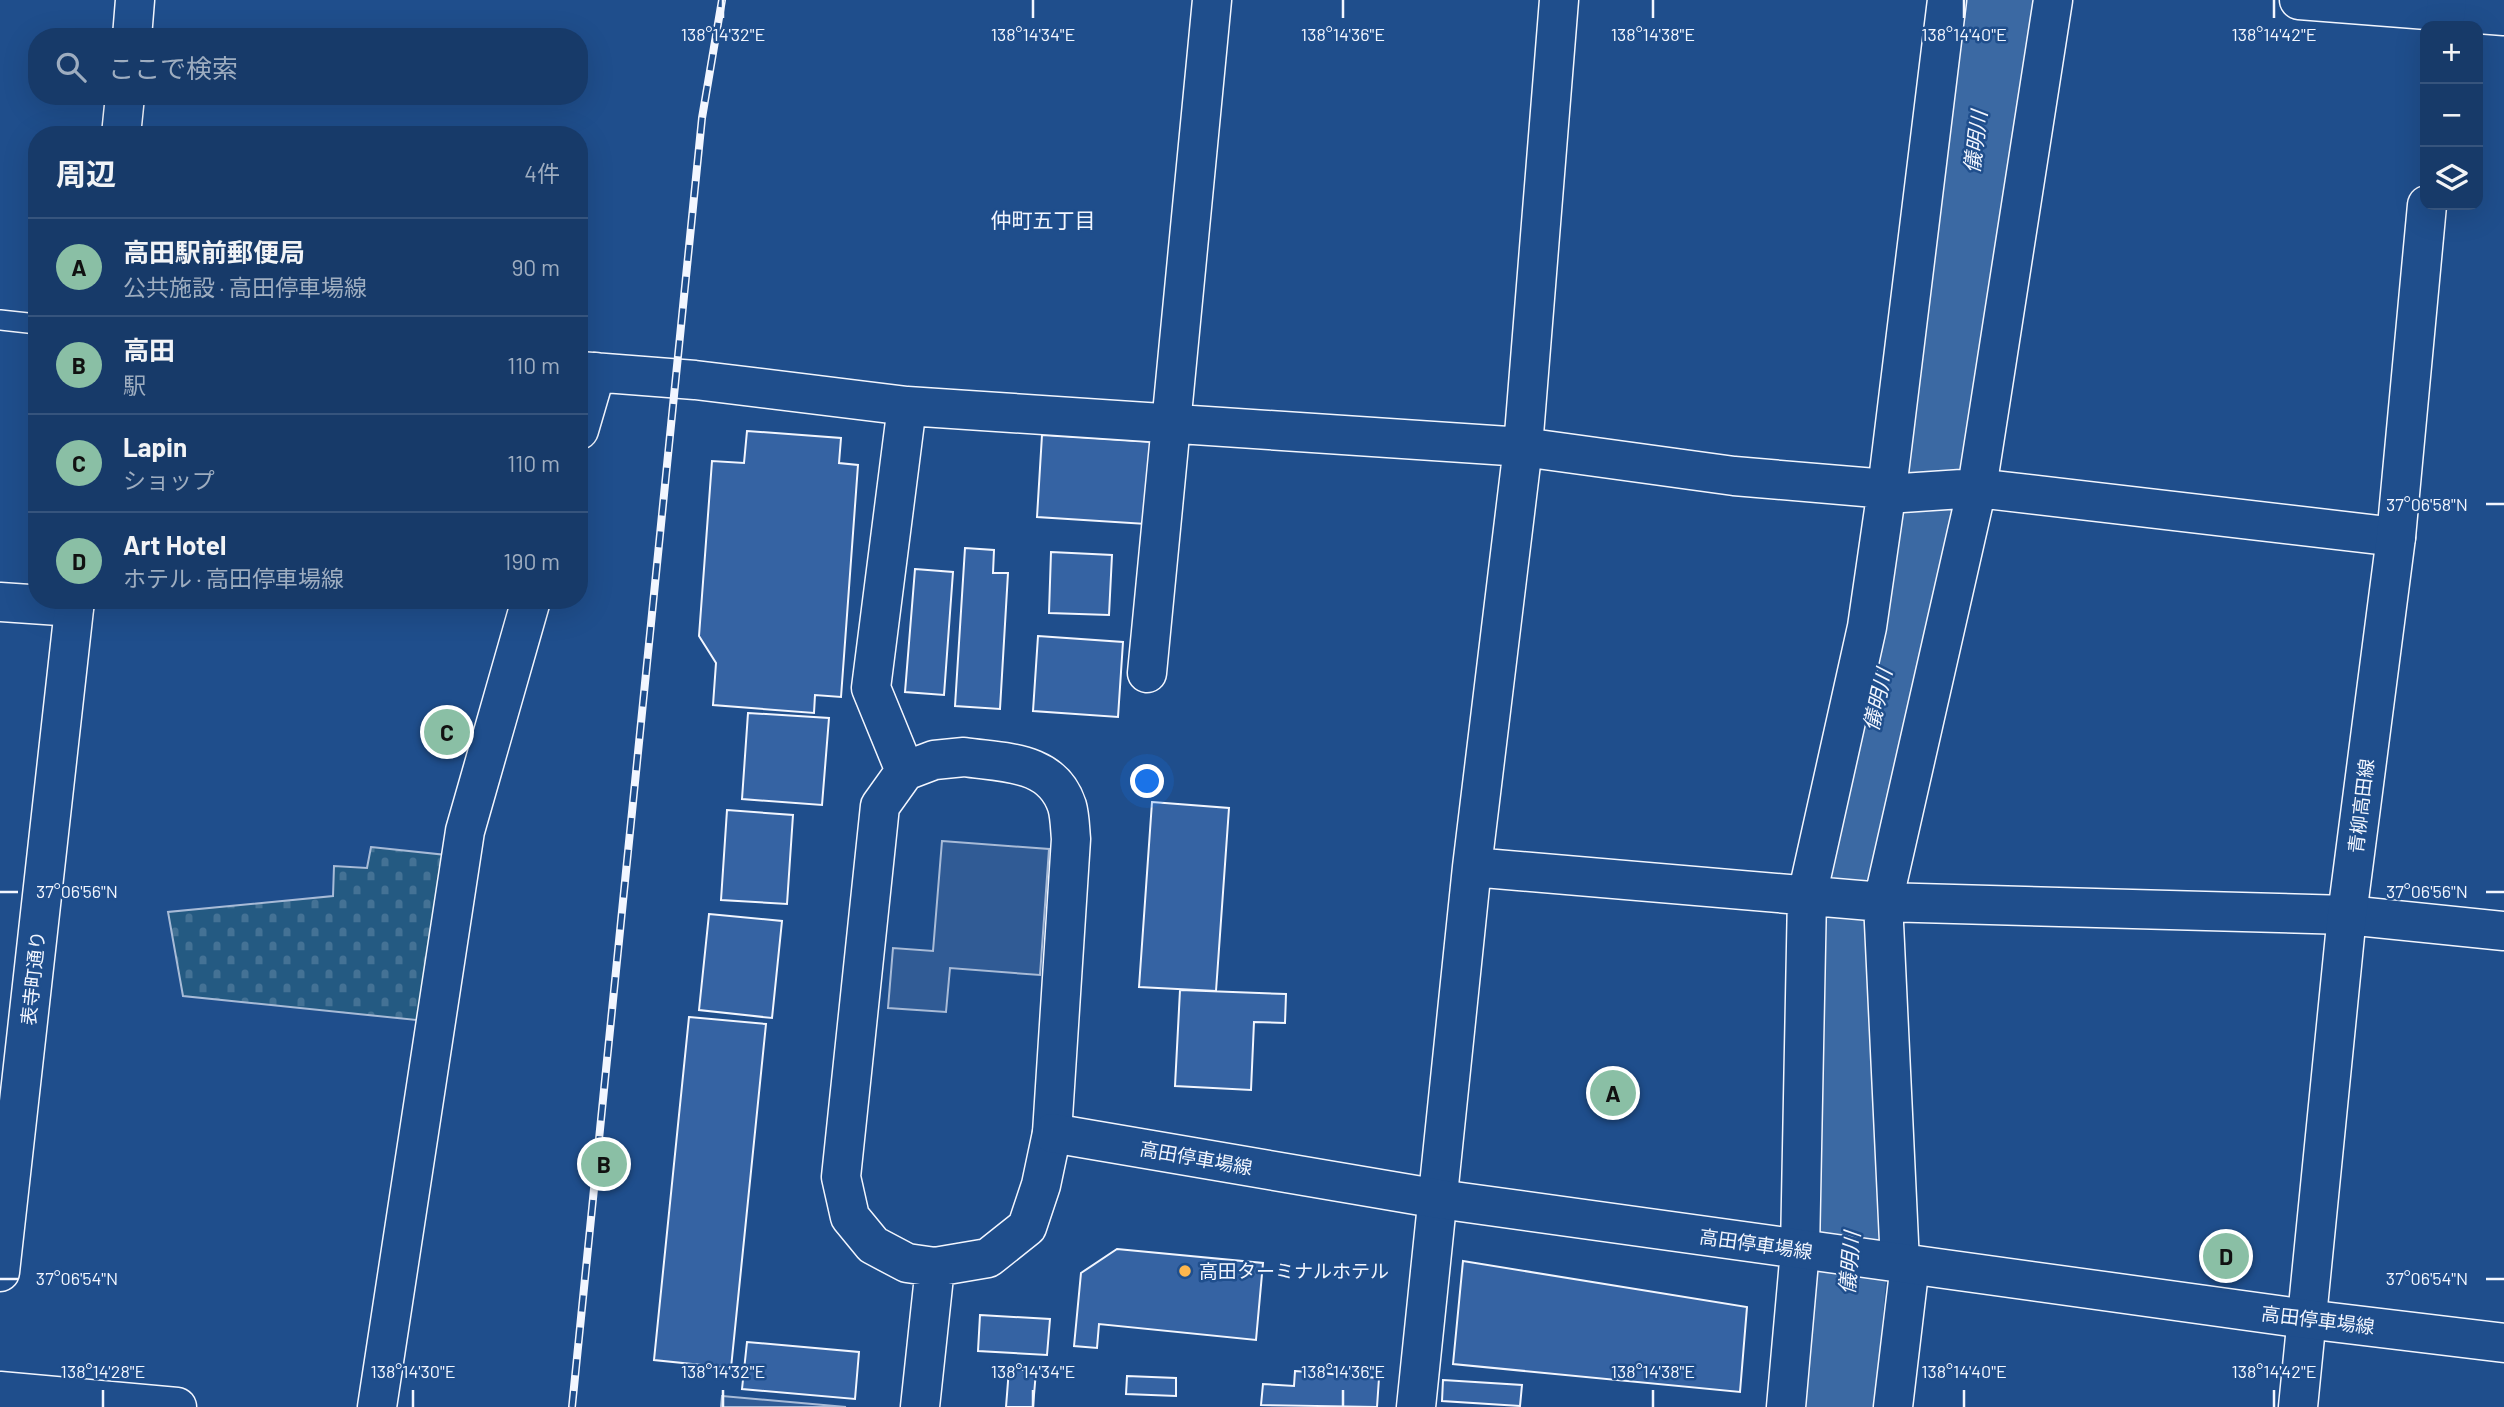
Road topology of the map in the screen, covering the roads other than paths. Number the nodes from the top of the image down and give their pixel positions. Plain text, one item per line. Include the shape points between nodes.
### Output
1 (135, 0) edge
2 (1212, 0) edge
3 (1559, 0) edge
4 (1947, 0) edge
5 (2053, 0) edge
6 (2300, 0) edge
7 (2445, 13) edge
8 (2504, 16) edge
9 (133, 28) edge
10 (124, 105) edge
11 (122, 126) edge
12 (2427, 210) edge
13 (0, 320) edge
14 (28, 323) edge
15 (588, 371) edge
16 (907, 406) junction
17 (1171, 424) junction
18 (1523, 447) junction
19 (1977, 488) junction
20 (1895, 491) junction
21 (2396, 537) junction
22 (0, 602) edge
23 (28, 603) edge
24 (73, 609) edge
25 (528, 609) edge
26 (1147, 673) dead end
27 (905, 771) junction
28 (1472, 867) junction
29 (1807, 896) junction
30 (1884, 902) junction
31 (2347, 915) junction
32 (2504, 931) edge
33 (1052, 1133) junction
34 (1439, 1199) junction
35 (1814, 1252) junction
36 (1898, 1263) junction
37 (935, 1267) junction
38 (0, 1272) edge
39 (2306, 1319) junction
40 (2504, 1343) edge
41 (0, 1391) edge
42 (177, 1407) edge
43 (377, 1407) edge
44 (920, 1407) edge
45 (1416, 1407) edge
46 (1786, 1407) edge
47 (1893, 1407) edge
48 (2298, 1407) edge

1 - 9 street
2 - 17 street
3 - 18 street
4 - 20 street
5 - 19 street
6 - 7 street
7 - 8 street
10 - 11 street
12 - 21 street, 青柳高田線
13 - 14 lane
15 - 16 street
16 - 17 street
16 - 27 street via 871,688
17 - 18 street
17 - 26 street
18 - 20 street via 1734,476
18 - 28 street
19 - 20 street
19 - 21 street
19 - 30 street
20 - 29 street
21 - 31 street, 青柳高田線
22 - 23 street
24 - 38 street, 表寺町通り
25 - 43 street via 465,831
27 - 33 street via 934,760 964,757 1031,766 1052,780 1067,806 1071,839
27 - 37 street via 880,806 841,1177 850,1217 873,1245 907,1264
28 - 29 street
28 - 34 street
29 - 30 street
29 - 35 street
30 - 31 street
30 - 36 street
31 - 32 street
31 - 39 street, 青柳高田線
33 - 34 street, 高田停車場線
33 - 37 street via 1027,1227 988,1258
34 - 35 street, 高田停車場線
34 - 45 street
35 - 36 street, 高田停車場線
35 - 46 street
36 - 39 street, 高田停車場線
36 - 47 street
37 - 44 street
39 - 40 street, 高田停車場線
39 - 48 street, 青柳高田線
41 - 42 street

